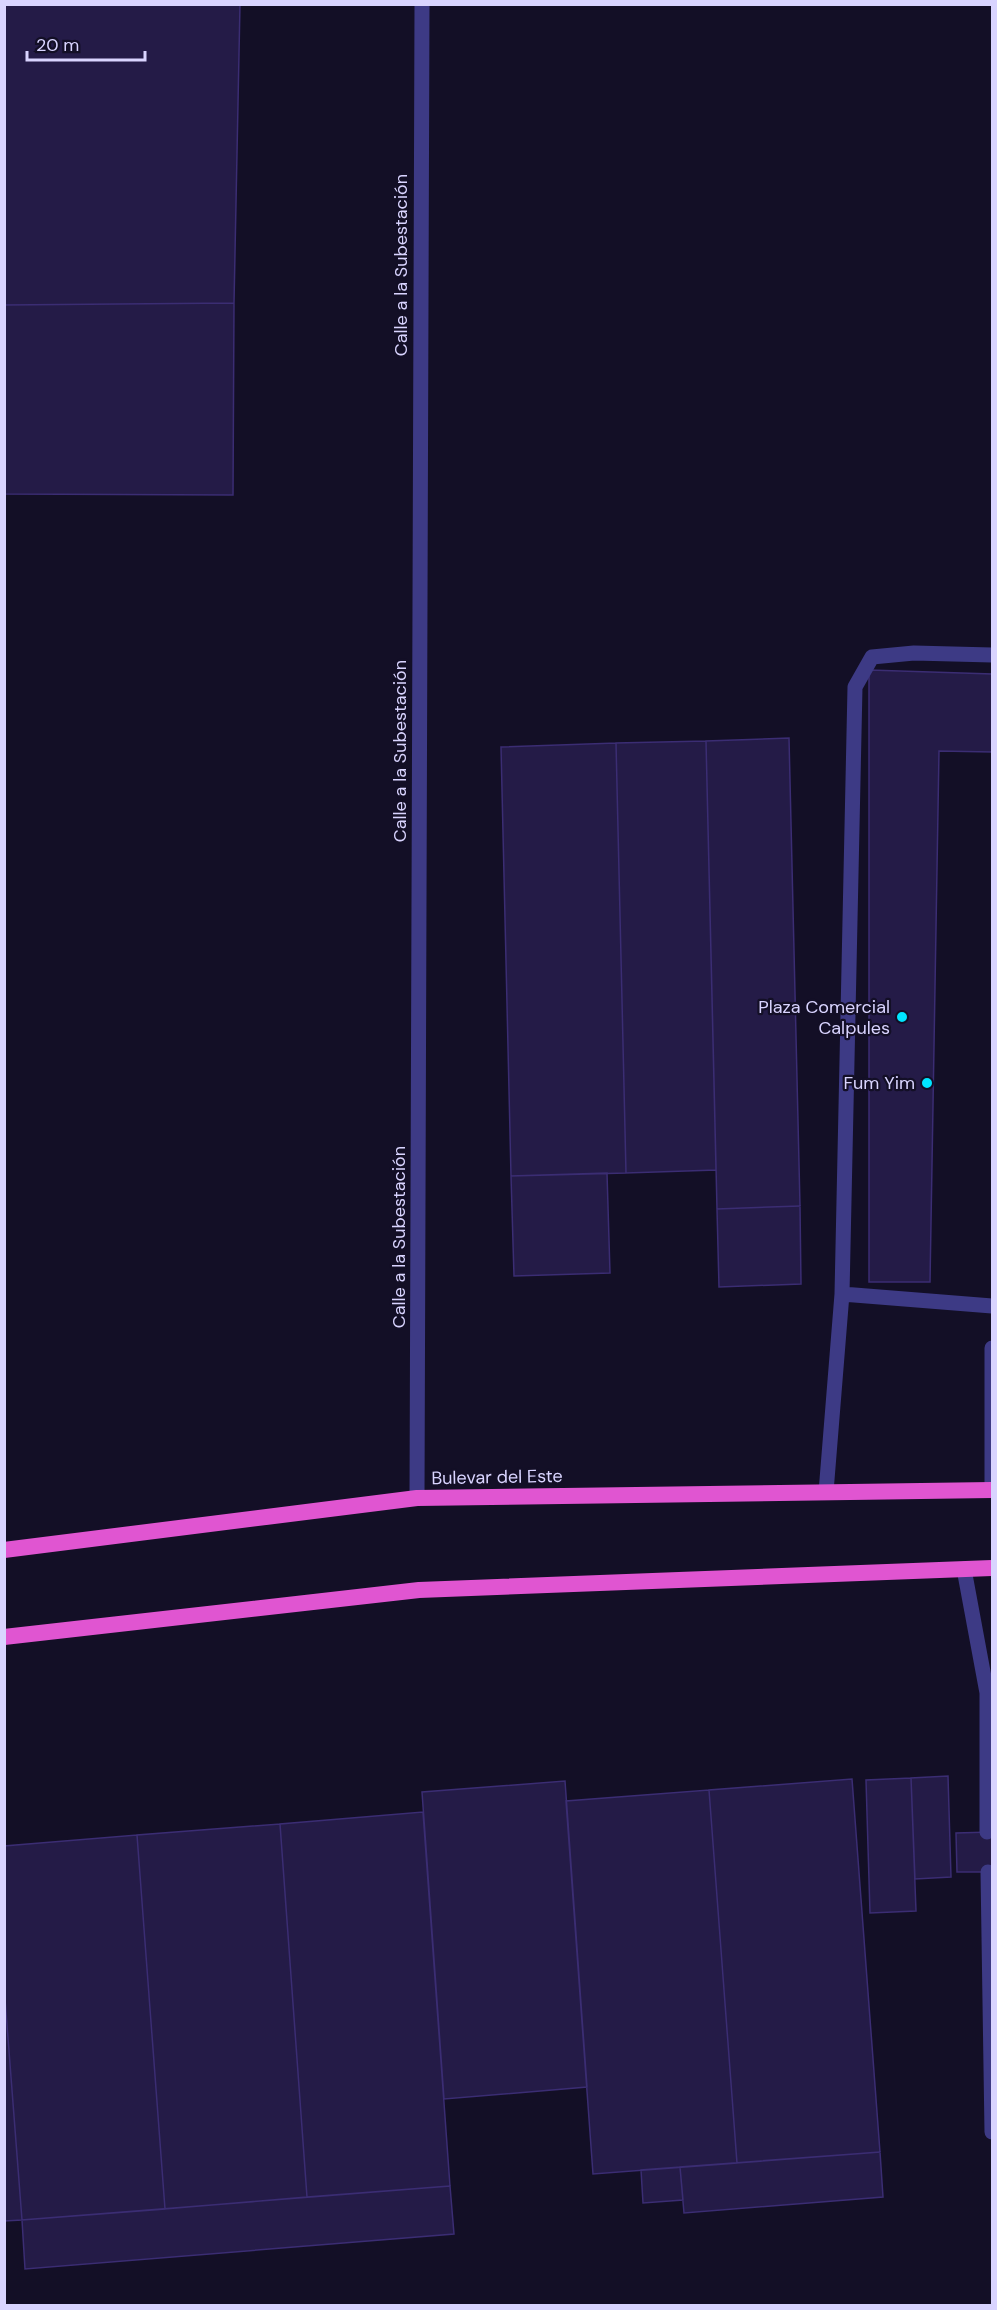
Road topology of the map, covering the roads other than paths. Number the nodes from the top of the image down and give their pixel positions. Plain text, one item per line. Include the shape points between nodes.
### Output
1 (422, 4) edge
2 (993, 655) edge
3 (842, 1294) junction
4 (993, 1306) edge
5 (993, 1348) edge
6 (992, 1490) edge
7 (826, 1492) junction
8 (417, 1498) junction
9 (4, 1550) edge
10 (993, 1568) edge
11 (963, 1569) junction
12 (4, 1637) edge
13 (987, 1832) dead end
14 (988, 1872) dead end
15 (993, 2132) edge

1 - 8 street, Calle a la Subestación
2 - 3 street via 914,653 872,657 855,687
3 - 4 street
3 - 7 street
5 - 6 street
6 - 7 highway, Bulevar del Este
7 - 8 highway, Bulevar del Este
8 - 9 highway, Bulevar del Este
10 - 11 highway
11 - 12 highway via 419,1590
11 - 13 street via 987,1693
14 - 15 street

